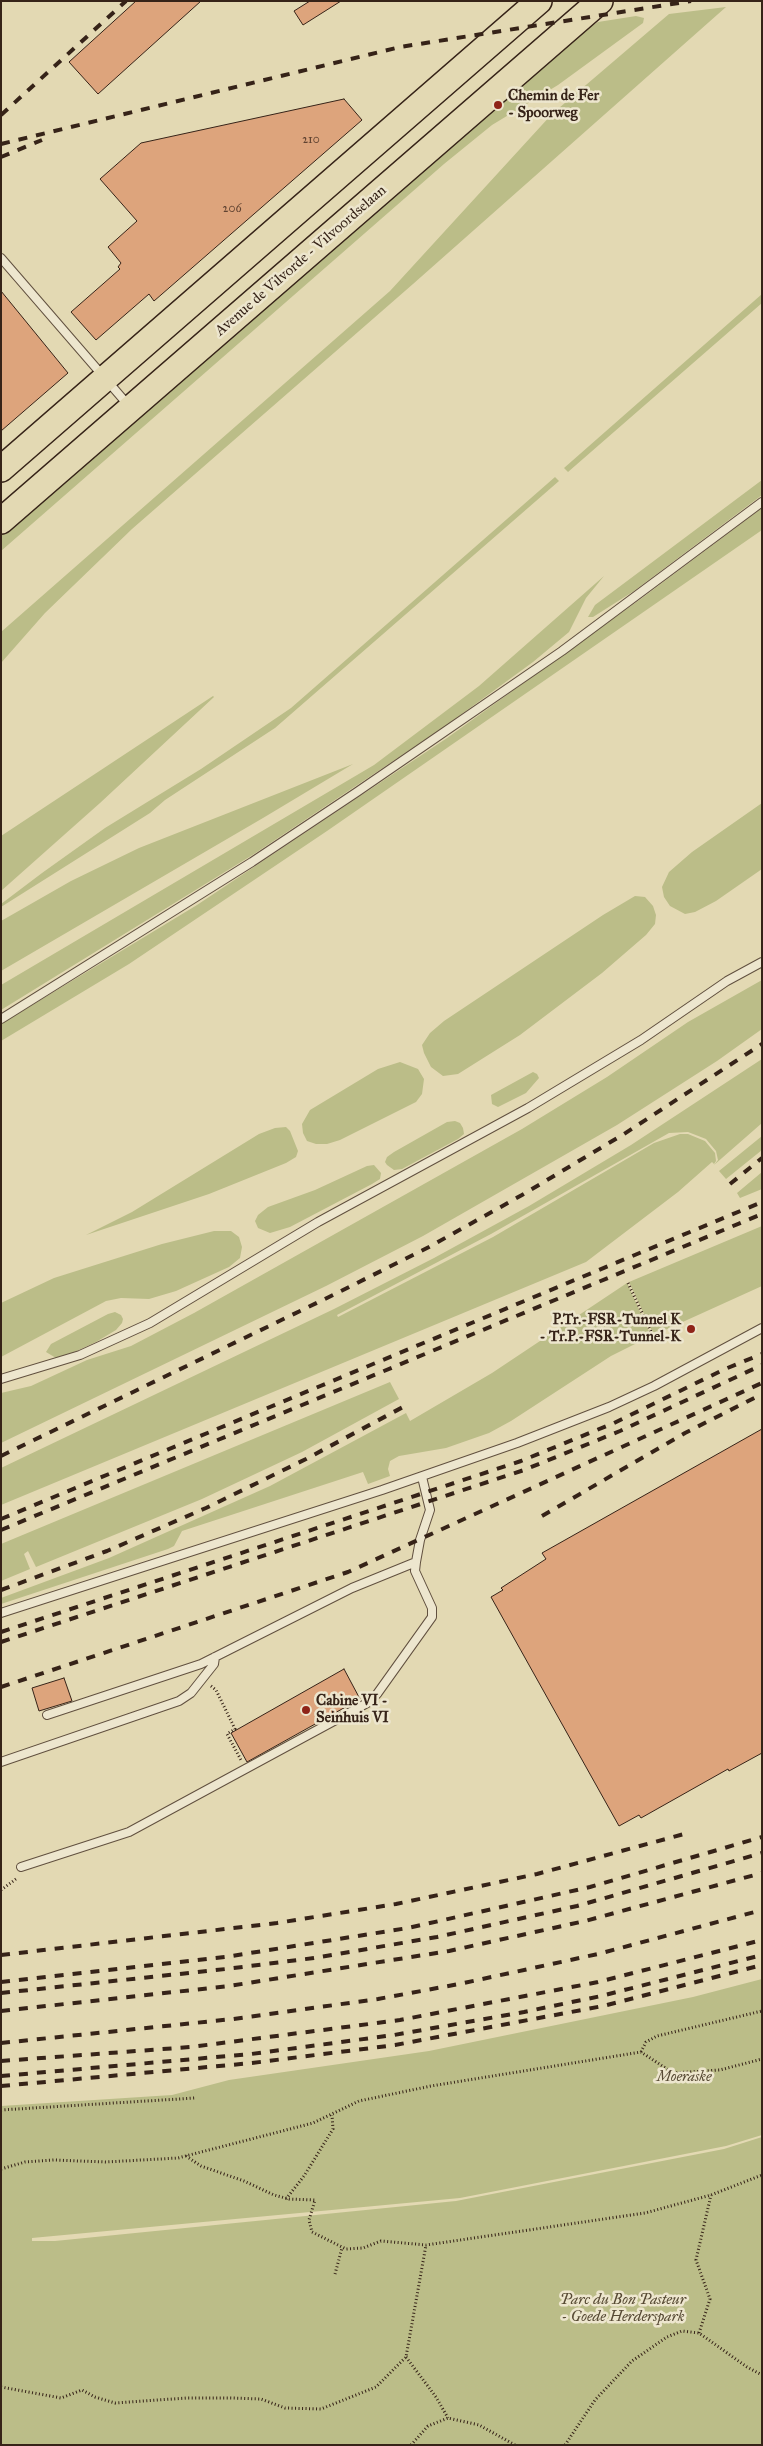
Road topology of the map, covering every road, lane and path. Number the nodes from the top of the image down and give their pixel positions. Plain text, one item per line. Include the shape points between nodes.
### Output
1 (539, 1) edge
2 (600, 1) edge
3 (1, 258) edge
4 (105, 379) junction
5 (131, 408) junction
6 (1, 469) edge
7 (762, 502) edge
8 (1, 521) edge
9 (762, 962) edge
10 (1, 1019) edge
11 (628, 1283) dead end
12 (762, 1328) edge
13 (653, 1336) dead end
14 (1, 1379) edge
15 (422, 1477) junction
16 (416, 1562) junction
17 (1, 1613) edge
18 (215, 1657) junction
19 (202, 1679) junction
20 (47, 1715) dead end
21 (1, 1762) edge
22 (246, 1769) junction
23 (21, 1867) joint
24 (1, 1890) edge
25 (762, 2011) edge
26 (641, 2052) junction
27 (762, 2060) edge
28 (195, 2098) dead end
29 (1, 2110) edge
30 (332, 2115) junction
31 (186, 2156) junction
32 (1, 2169) edge
33 (762, 2175) edge
34 (711, 2195) junction
35 (286, 2199) junction
36 (426, 2245) junction
37 (342, 2248) junction
38 (335, 2274) dead end
39 (699, 2333) junction
40 (406, 2357) junction
41 (762, 2374) edge
42 (1, 2387) edge
43 (448, 2418) junction
44 (411, 2445) edge
45 (515, 2445) edge
46 (565, 2445) edge

1 - 4 main road
2 - 5 main road, Avenue de Vilvorde - Vilvoordselaan
3 - 4 lane
4 - 5 lane
4 - 6 main road
5 - 8 main road, Avenue de Vilvorde - Vilvoordselaan
7 - 10 lane via 562,651 357,792 252,862
9 - 14 lane via 528,1108 318,1222 150,1323 80,1356
11 - 13 path
12 - 15 lane via 609,1407
15 - 16 lane via 430,1510
15 - 17 lane
16 - 18 lane via 352,1588
16 - 22 lane via 415,1571 432,1608 432,1617 377,1694 369,1702
18 - 19 lane via 214,1664
18 - 20 lane
19 - 21 lane via 186,1697 170,1705
19 - 22 path via 216,1690 235,1729 227,1734
22 - 23 lane via 129,1832
23 - 24 path via 20,1876
25 - 26 path via 656,2036 646,2042
26 - 27 path via 673,2073 720,2070
26 - 30 path via 431,2086 359,2101
28 - 29 path
30 - 31 path via 313,2123
30 - 35 path via 333,2129
31 - 32 path via 161,2160 25,2162
31 - 35 path via 201,2166
33 - 34 path
34 - 36 path via 645,2213
34 - 39 path via 696,2260 710,2299
35 - 37 path via 314,2200 309,2220 312,2232
36 - 37 path via 381,2241 362,2248
36 - 40 path
37 - 38 path
39 - 41 path
39 - 46 path via 682,2331 667,2337 632,2361 594,2400
40 - 42 path via 376,2387 322,2409 285,2408 261,2399 231,2398 115,2403 82,2390 61,2398
40 - 43 path
43 - 44 path via 428,2426
43 - 45 path via 479,2425

